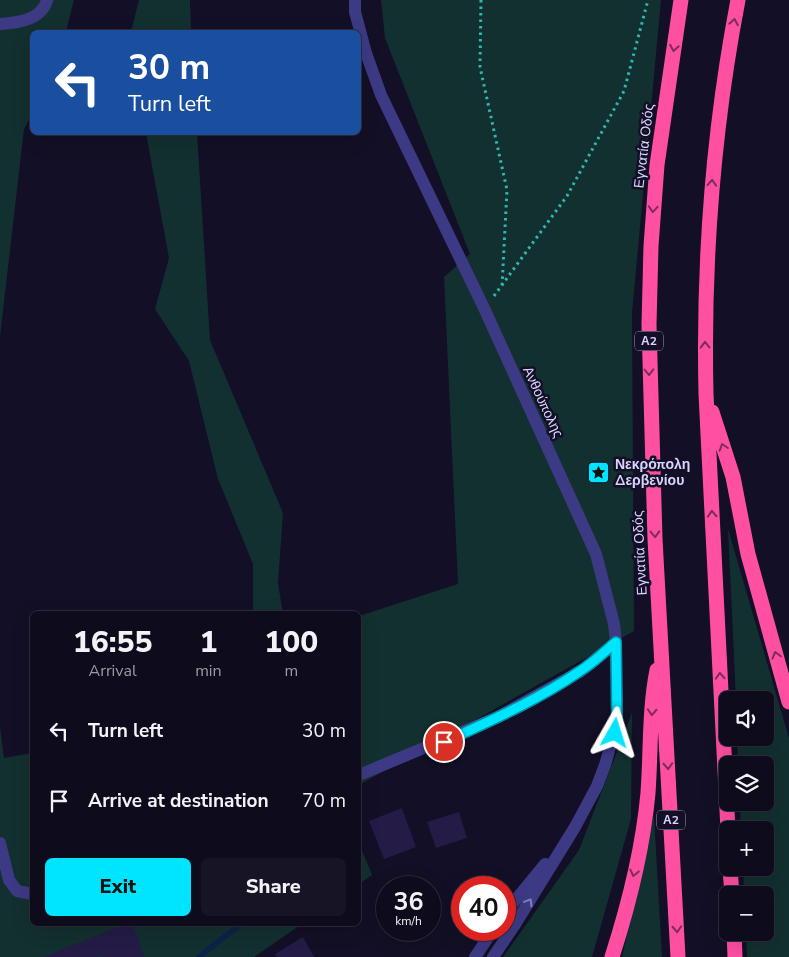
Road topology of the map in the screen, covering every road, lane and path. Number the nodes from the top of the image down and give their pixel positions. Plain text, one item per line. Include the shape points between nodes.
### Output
1 (47, 0) edge
2 (354, 0) edge
3 (481, 0) edge
4 (648, 0) edge
5 (682, 0) edge
6 (738, 0) edge
7 (0, 24) edge
8 (360, 30) edge
9 (361, 34) edge
10 (706, 394) junction
11 (616, 642) junction
12 (661, 647) junction
13 (789, 702) edge
14 (361, 774) edge
15 (728, 821) edge
16 (575, 828) junction
17 (0, 844) edge
18 (30, 894) edge
19 (516, 900) edge
20 (486, 941) edge
21 (734, 941) edge
22 (475, 957) edge
23 (493, 957) edge
24 (612, 957) edge
25 (678, 957) edge
26 (735, 957) edge

1 - 7 street via 37,14 28,19 20,23
2 - 8 street, Ανθούπολης
3 - 4 path via 480,68 507,190 502,287 567,196 624,91
5 -> 12 highway, Εγνατία Οδός / Α2 via 657,165 650,246 650,391
10 -> 6 highway via 704,325 713,168
9 - 11 street, Ανθούπολης via 381,95 484,308 596,554
13 -> 10 highway via 748,554 733,477
15 -> 10 highway
11 - 14 street via 581,671 498,718
11 - 16 street, Ανθούπολης via 617,722 597,786
12 -> 24 highway via 653,689 642,833
12 -> 25 highway, Εγνατία Οδός / Α2
16 - 19 street
23 -> 16 street
17 - 18 street via 9,880 17,891
20 - 22 street
21 - 26 highway

